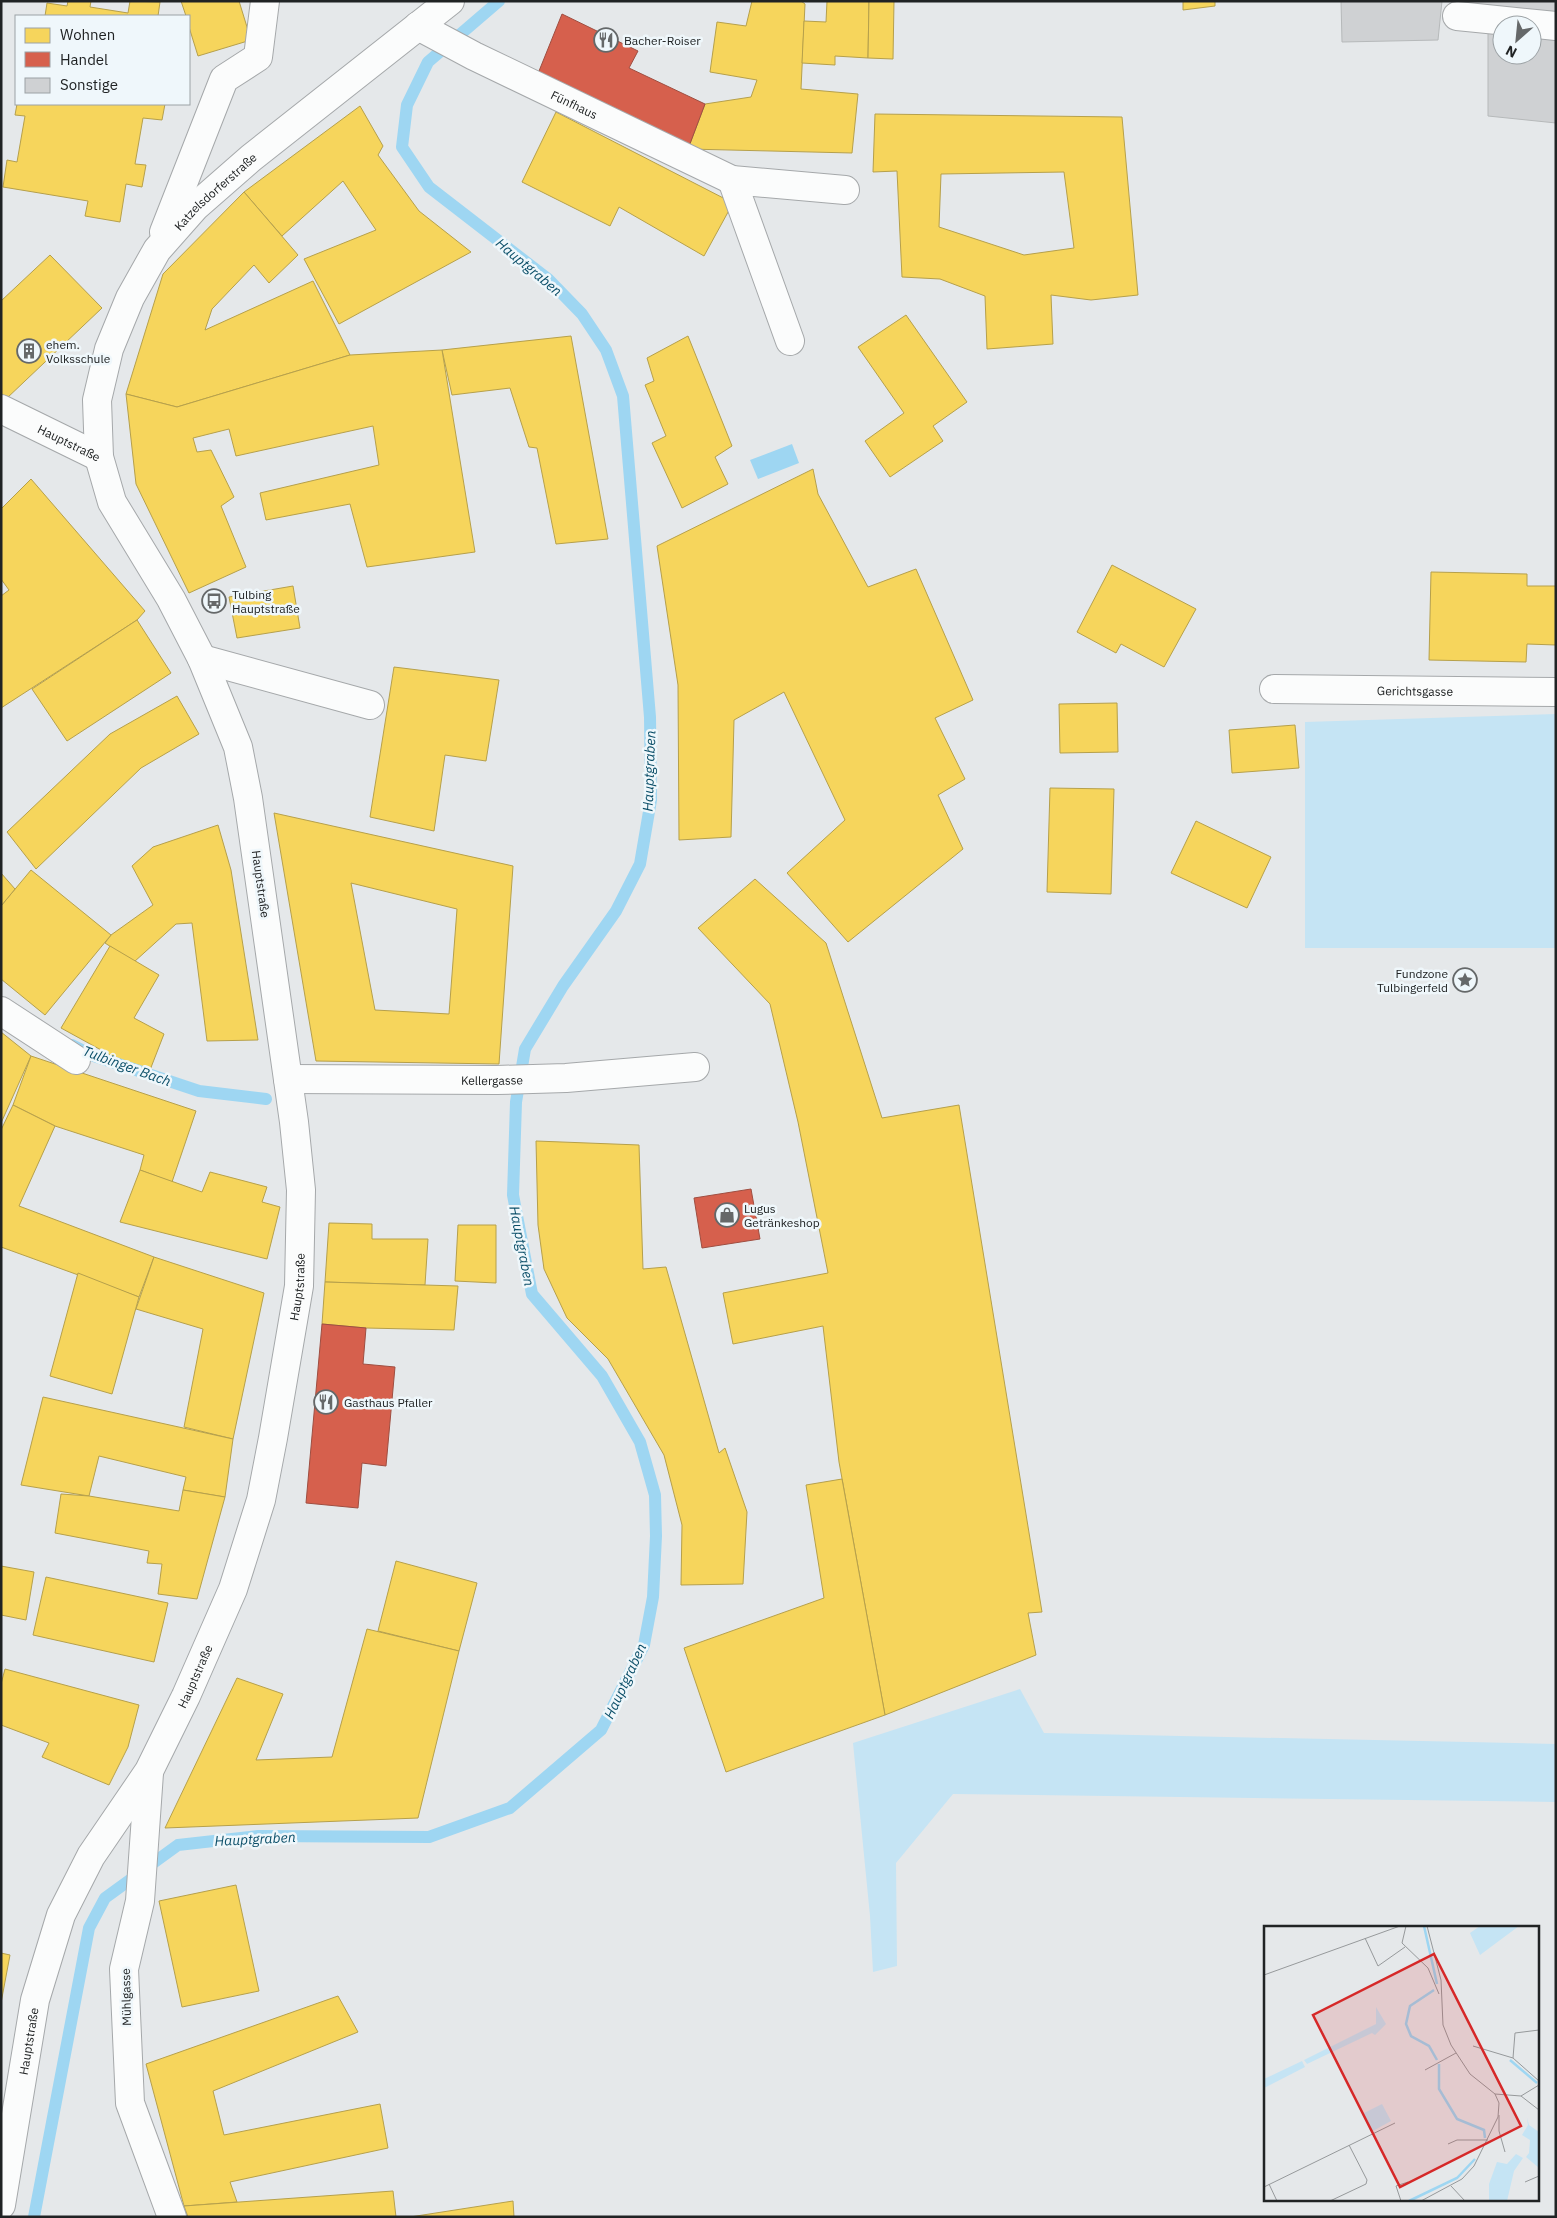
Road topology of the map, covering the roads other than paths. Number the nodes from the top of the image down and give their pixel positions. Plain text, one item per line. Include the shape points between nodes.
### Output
1 (264, 1) edge
2 (450, 1) edge
3 (1457, 16) dead end
4 (418, 26) junction
5 (1556, 26) edge
6 (732, 180) junction
7 (845, 190) dead end
8 (157, 250) junction
9 (790, 341) dead end
10 (1, 409) edge
11 (98, 458) junction
12 (202, 660) junction
13 (1274, 689) dead end
14 (1556, 692) edge
15 (370, 705) dead end
16 (1, 1011) edge
17 (76, 1060) dead end
18 (696, 1067) dead end
19 (288, 1079) junction
20 (149, 1771) junction
21 (1, 2204) edge
22 (172, 2217) edge

1 - 8 street via 258,56 224,79
2 - 4 street, Katzelsdorferstraße
3 - 5 street
4 - 6 street, Fünfhaus
4 - 8 street, Katzelsdorferstraße via 251,158 195,207
6 - 7 street, Fünfhaus
6 - 9 street
8 - 11 street, Katzelsdorferstraße via 130,298 109,348 97,400
10 - 11 street, Hauptstraße
11 - 12 street, Hauptstraße via 112,502 171,599
12 - 15 street
12 - 19 street, Hauptstraße via 242,764
13 - 14 street, Gerichtsgasse
16 - 17 street
18 - 19 street, Kellergasse via 566,1078
19 - 20 street, Hauptstraße via 301,1190 299,1286 261,1500 233,1589
20 - 21 street, Hauptstraße via 91,1856 61,1915 34,2000
20 - 22 street, Mühlgasse via 140,1901 124,1969 130,2103

